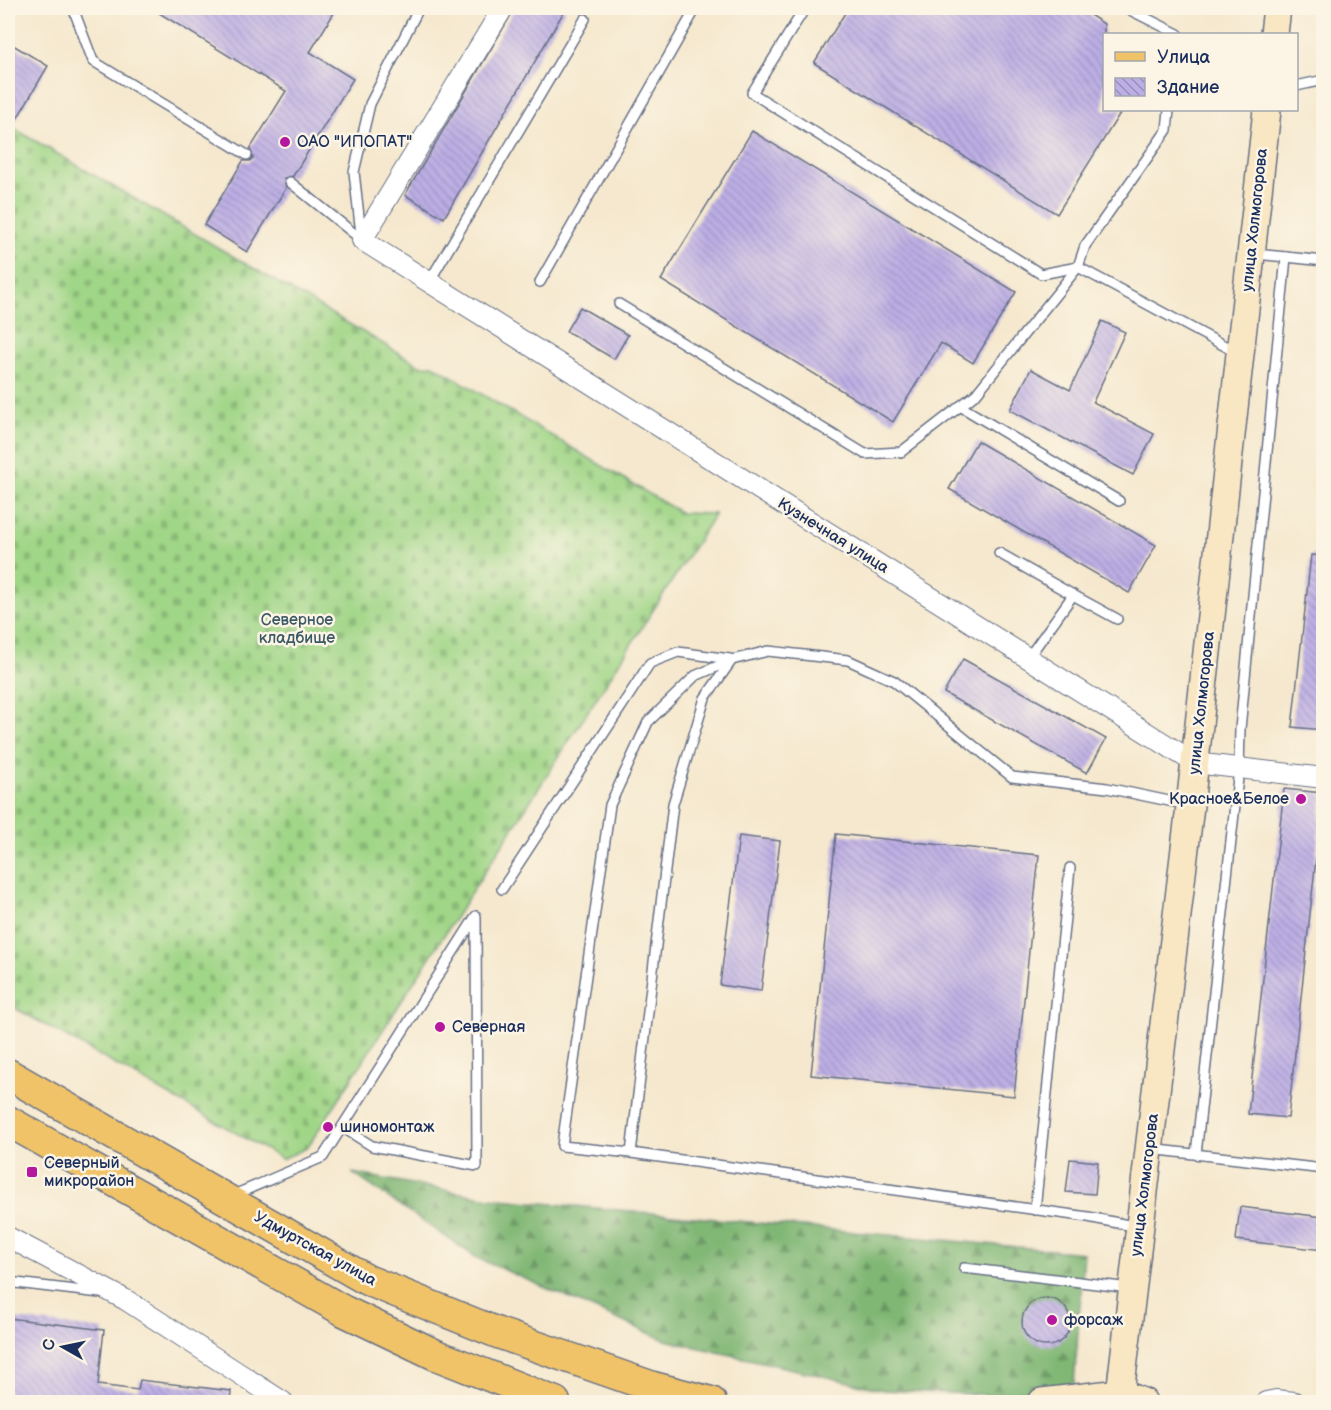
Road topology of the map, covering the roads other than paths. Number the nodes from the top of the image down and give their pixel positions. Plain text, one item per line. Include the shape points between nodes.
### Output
1 (73, 8) edge
2 (420, 8) edge
3 (503, 8) edge
4 (696, 8) edge
5 (805, 8) edge
6 (1126, 8) edge
7 (1277, 8) edge
8 (585, 20) dead end
9 (1176, 33) edge
10 (1274, 33) edge
11 (1323, 80) edge
12 (1298, 86) edge
13 (1169, 111) edge
14 (1267, 111) edge
15 (247, 155) dead end
16 (290, 182) dead end
17 (362, 240) junction
18 (1251, 254) junction
19 (1286, 256) junction
20 (1323, 261) edge
21 (1078, 267) junction
22 (429, 282) junction
23 (540, 282) dead end
24 (619, 304) dead end
25 (1240, 354) junction
26 (960, 406) junction
27 (1119, 501) dead end
28 (999, 553) dead end
29 (1073, 595) junction
30 (1117, 619) dead end
31 (1028, 658) junction
32 (732, 660) junction
33 (1195, 763) junction
34 (1239, 769) junction
35 (1323, 778) edge
36 (1190, 806) junction
37 (1070, 868) dead end
38 (502, 889) dead end
39 (8, 1074) edge
40 (8, 1121) edge
41 (342, 1127) junction
42 (1149, 1149) junction
43 (631, 1153) junction
44 (1196, 1154) junction
45 (1323, 1169) edge
46 (226, 1199) junction
47 (1035, 1210) junction
48 (1140, 1227) junction
49 (8, 1237) edge
50 (964, 1268) dead end
51 (8, 1282) edge
52 (1132, 1288) junction
53 (115, 1294) junction
54 (1127, 1400) edge
55 (283, 1402) edge
56 (555, 1402) edge
57 (711, 1402) edge
58 (1042, 1402) edge
59 (1266, 1402) edge
60 (1294, 1402) edge

1 - 15 lane via 93,61
2 - 17 lane via 370,104 354,172
3 - 17 street
4 - 23 lane
5 - 21 lane via 752,93 1041,274
6 - 9 lane
7 - 10 street
8 - 22 lane
11 - 12 lane
13 - 21 lane via 1167,130 1085,246
14 - 18 street, улица Холмогорова
16 - 17 lane
17 - 22 street, Кузнечная улица
18 - 19 lane
18 - 25 street, улица Холмогорова
19 - 20 lane
19 - 34 lane
21 - 25 lane
21 - 26 lane via 976,394
22 - 31 street, Кузнечная улица
24 - 26 lane via 864,454 901,452
25 - 33 street, улица Холмогорова
26 - 27 lane
28 - 29 lane
29 - 30 lane
29 - 31 lane
31 - 33 street, Кузнечная улица
32 - 36 lane via 768,651 848,660 894,681 1012,777 1107,788
32 - 38 lane via 678,652 650,663
32 - 43 lane via 705,698 673,804
32 - 43 lane via 695,676 648,722 610,805 562,1146
33 - 34 street, Кузнечная улица
33 - 36 street, улица Холмогорова
34 - 35 street, Кузнечная улица
34 - 44 lane
36 - 42 street, улица Холмогорова
37 - 47 lane
39 - 46 main road, Удмуртская улица
40 - 56 main road via 344,1311 435,1355
41 - 41 lane via 372,1146 477,1166 476,916
41 - 46 lane via 323,1157
42 - 44 lane
42 - 48 street, улица Холмогорова
43 - 47 lane
44 - 45 lane
46 - 57 main road, Удмуртская улица via 367,1280 498,1333 653,1387
47 - 48 lane
48 - 52 street, улица Холмогорова
49 - 53 street
50 - 52 lane
51 - 53 lane
52 - 54 street, улица Холмогорова
53 - 55 street
54 - 58 street
59 - 60 street

